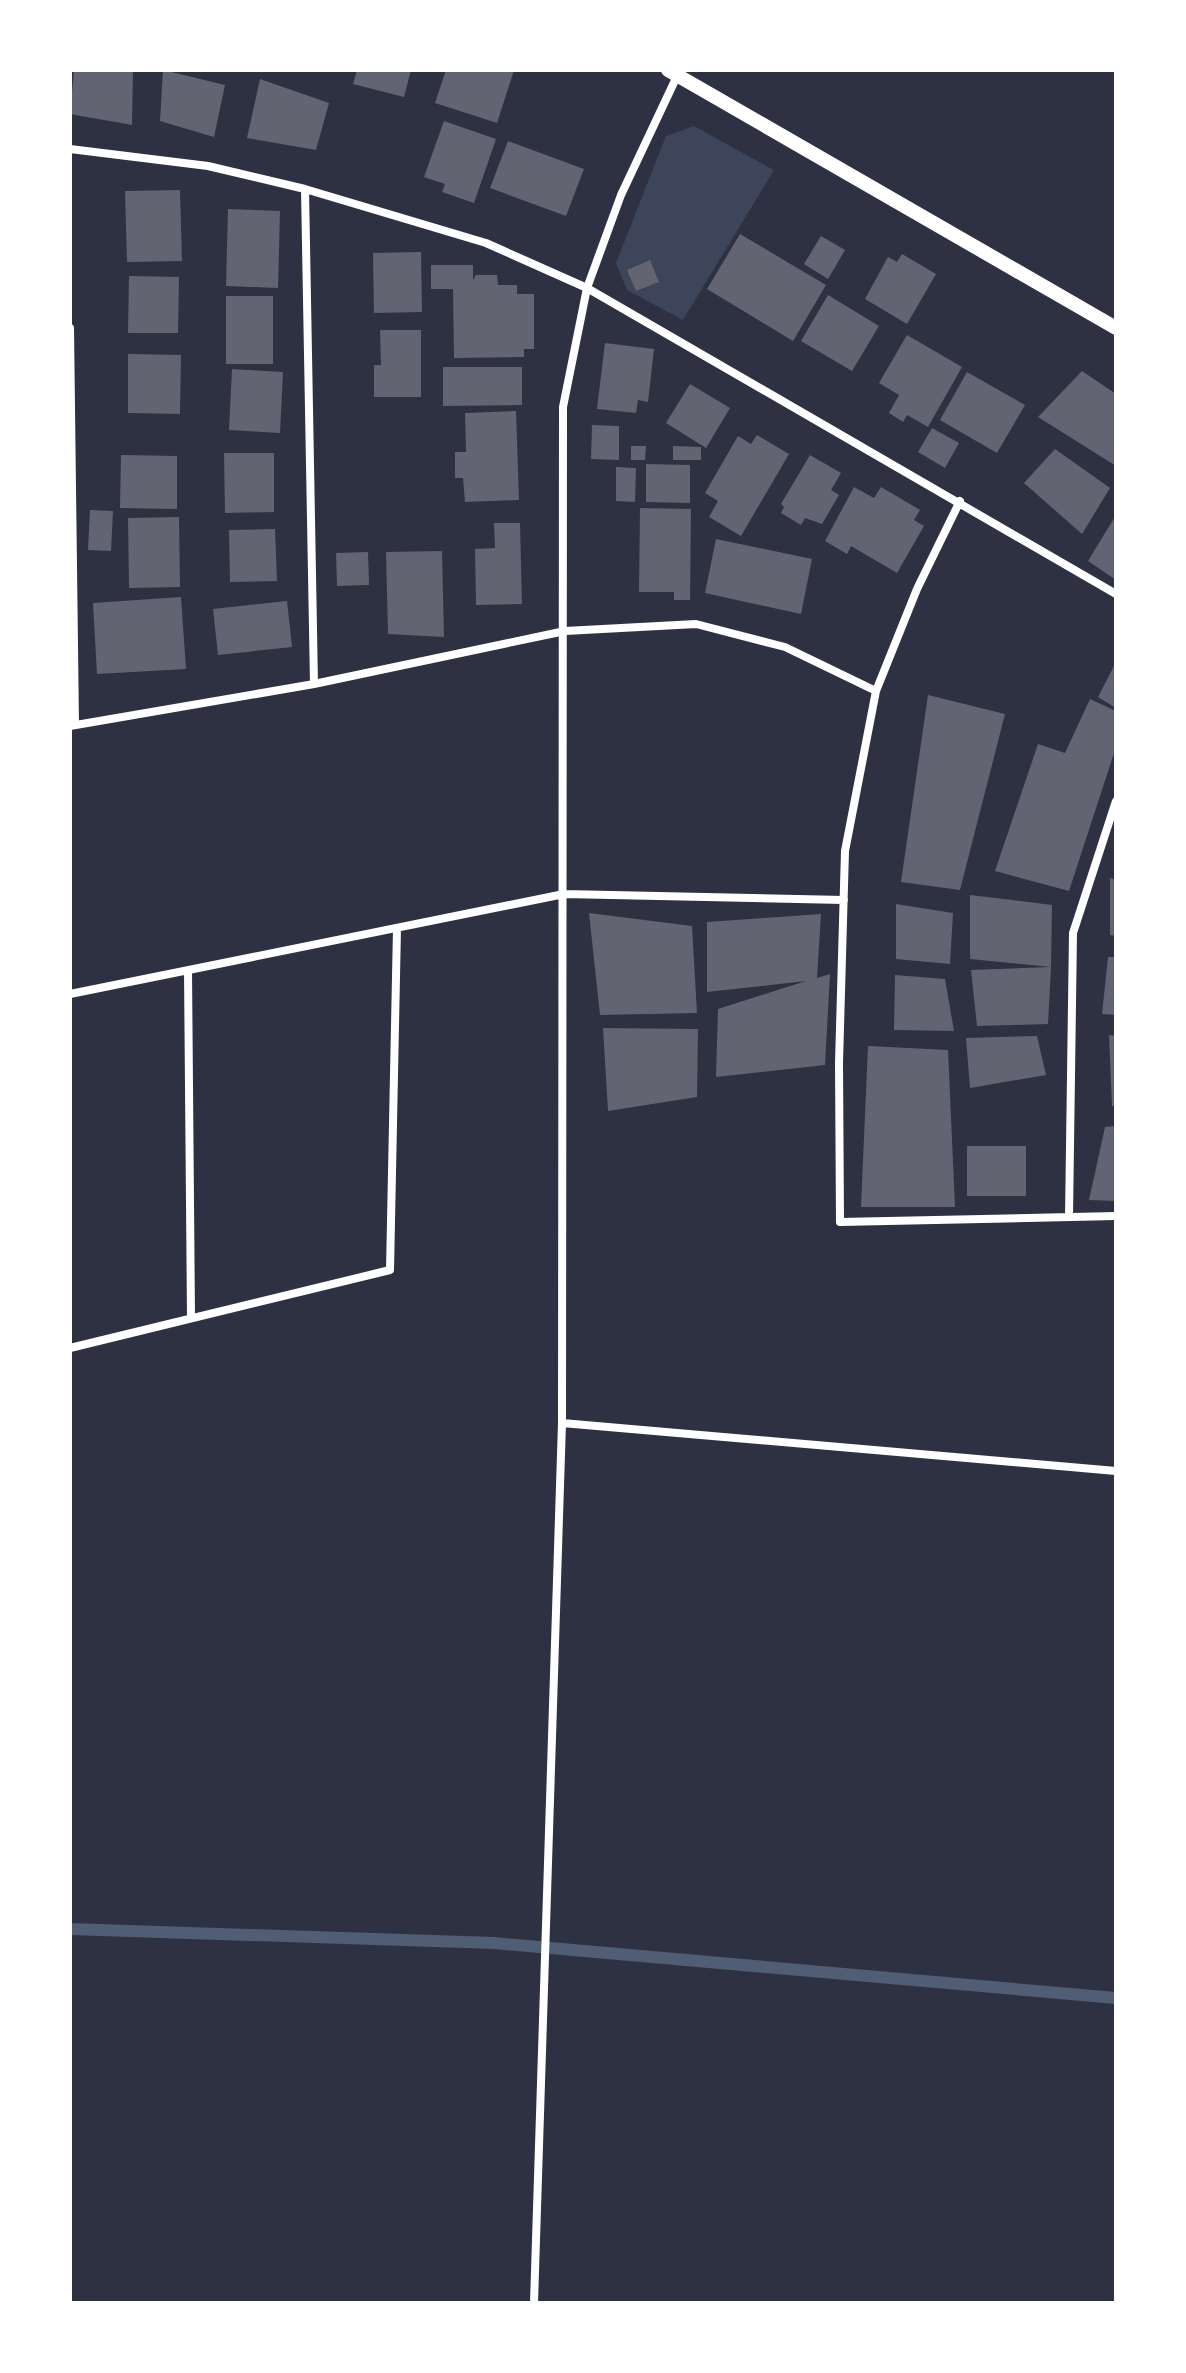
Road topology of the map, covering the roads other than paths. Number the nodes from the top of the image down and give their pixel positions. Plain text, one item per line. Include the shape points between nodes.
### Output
1 (676, 71) edge
2 (70, 149) edge
3 (305, 189) junction
4 (587, 288) junction
5 (70, 328) edge
6 (1116, 328) edge
7 (960, 501) junction
8 (1116, 594) edge
9 (565, 631) junction
10 (314, 684) junction
11 (876, 691) junction
12 (72, 726) edge
13 (1116, 801) edge
14 (564, 894) junction
15 (844, 900) junction
16 (397, 928) junction
17 (188, 970) junction
18 (70, 994) edge
19 (1116, 1216) edge
20 (1069, 1217) junction
21 (191, 1318) junction
22 (70, 1348) edge
23 (562, 1423) junction
24 (1116, 1471) edge
25 (534, 2303) edge

1 - 4 street
1 - 6 street
2 - 3 street via 208,166
3 - 4 street via 486,243
3 - 10 street
4 - 7 street
4 - 9 street via 563,407
5 - 12 street
7 - 8 street
7 - 11 street
9 - 10 street
9 - 11 street via 696,624 785,647
9 - 14 street
10 - 12 street
11 - 15 street via 845,851
13 - 20 street via 1073,933
14 - 15 street
14 - 16 street
14 - 23 street
15 - 20 street via 840,1222
16 - 17 street
16 - 21 street via 390,1270
17 - 18 street
17 - 21 street
19 - 20 street
21 - 22 street
23 - 24 street
23 - 25 street

